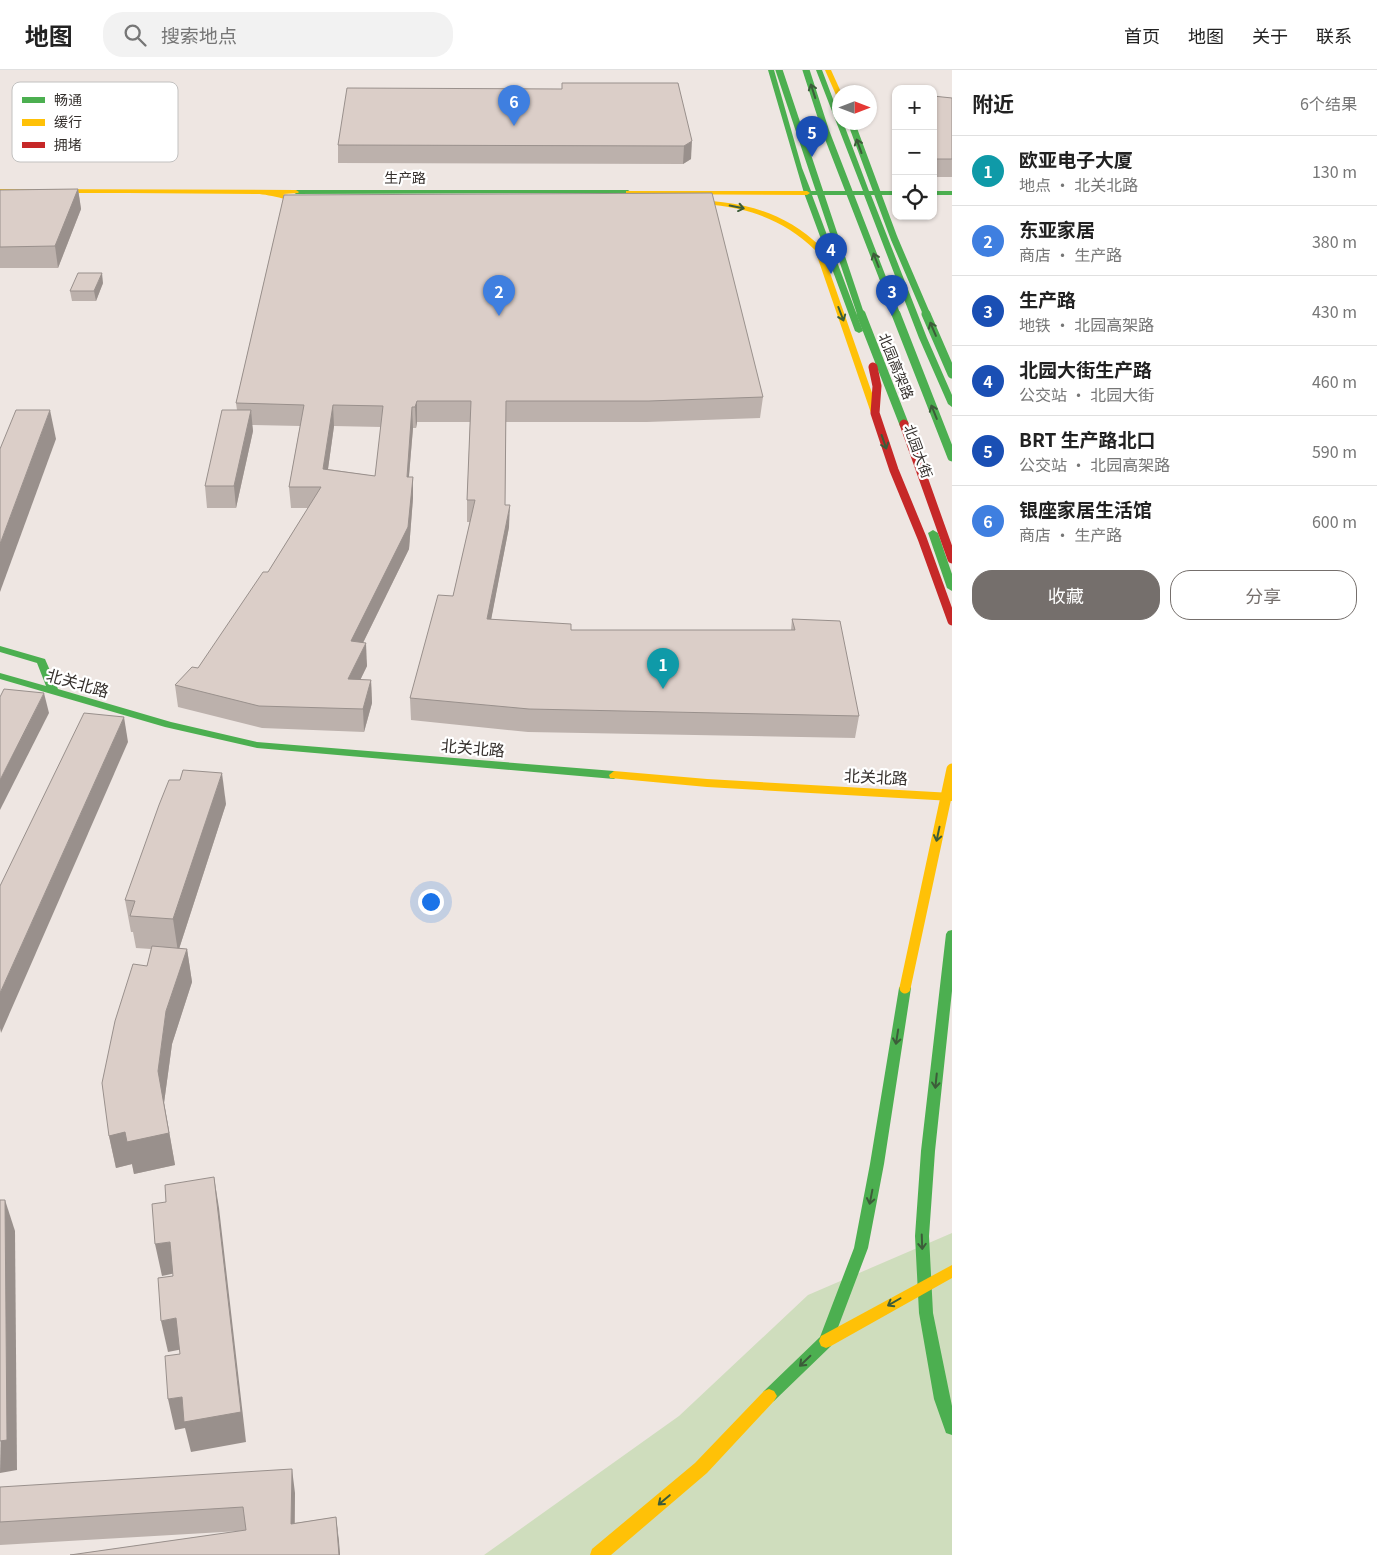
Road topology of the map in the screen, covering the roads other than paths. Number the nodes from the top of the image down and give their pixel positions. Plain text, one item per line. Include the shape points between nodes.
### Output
1 (771, 70) edge
2 (779, 70) edge
3 (806, 70) edge
4 (819, 70) edge
5 (828, 70) edge
6 (835, 85) edge
7 (854, 130) edge
8 (0, 191) edge
9 (261, 192) junction
10 (868, 193) junction
11 (892, 193) edge
12 (937, 193) edge
13 (952, 193) edge
14 (810, 194) junction
15 (898, 319) junction
16 (864, 326) junction
17 (952, 374) edge
18 (949, 384) edge
19 (952, 404) edge
20 (875, 413) junction
21 (952, 457) edge
22 (894, 470) junction
23 (951, 555) edge
24 (952, 588) edge
25 (952, 621) edge
26 (0, 649) edge
27 (0, 676) edge
28 (53, 691) junction
29 (952, 769) edge
30 (952, 797) edge
31 (952, 934) edge
32 (952, 1271) edge
33 (826, 1341) junction
34 (952, 1428) edge
35 (598, 1555) edge

1 - 14 main road, 北园大街 via 799,168
2 - 16 main road, 北园高架路, bridge
15 -> 3 main road, 北园高架路, bridge via 826,132
4 - 10 main road
5 - 6 main road
17 -> 7 main road, bridge via 894,238
8 - 9 main road, 生产路
9 - 14 main road, 生产路
9 -> 20 main road via 304,200 706,202 774,217 804,233 818,249
10 - 11 main road
10 - 14 main road, 生产路
10 - 18 main road via 916,320
12 - 13 main road
14 - 24 main road, 北园大街
15 - 18 main road
21 -> 15 main road, 北园高架路, bridge
16 - 20 main road, bridge via 876,386
16 - 23 main road, 北园高架路, bridge
18 - 19 main road
20 -> 22 main road, bridge
22 - 23 main road, bridge
22 - 25 main road, bridge
26 - 28 main road via 41,662
27 - 28 main road, 北关北路
28 - 30 main road, 北关北路 via 257,745 708,783
29 -> 33 main road, bridge via 905,988 861,1248
31 -> 34 main road via 922,1236 926,1313 942,1399
32 -> 33 main road
33 -> 35 main road via 701,1468

